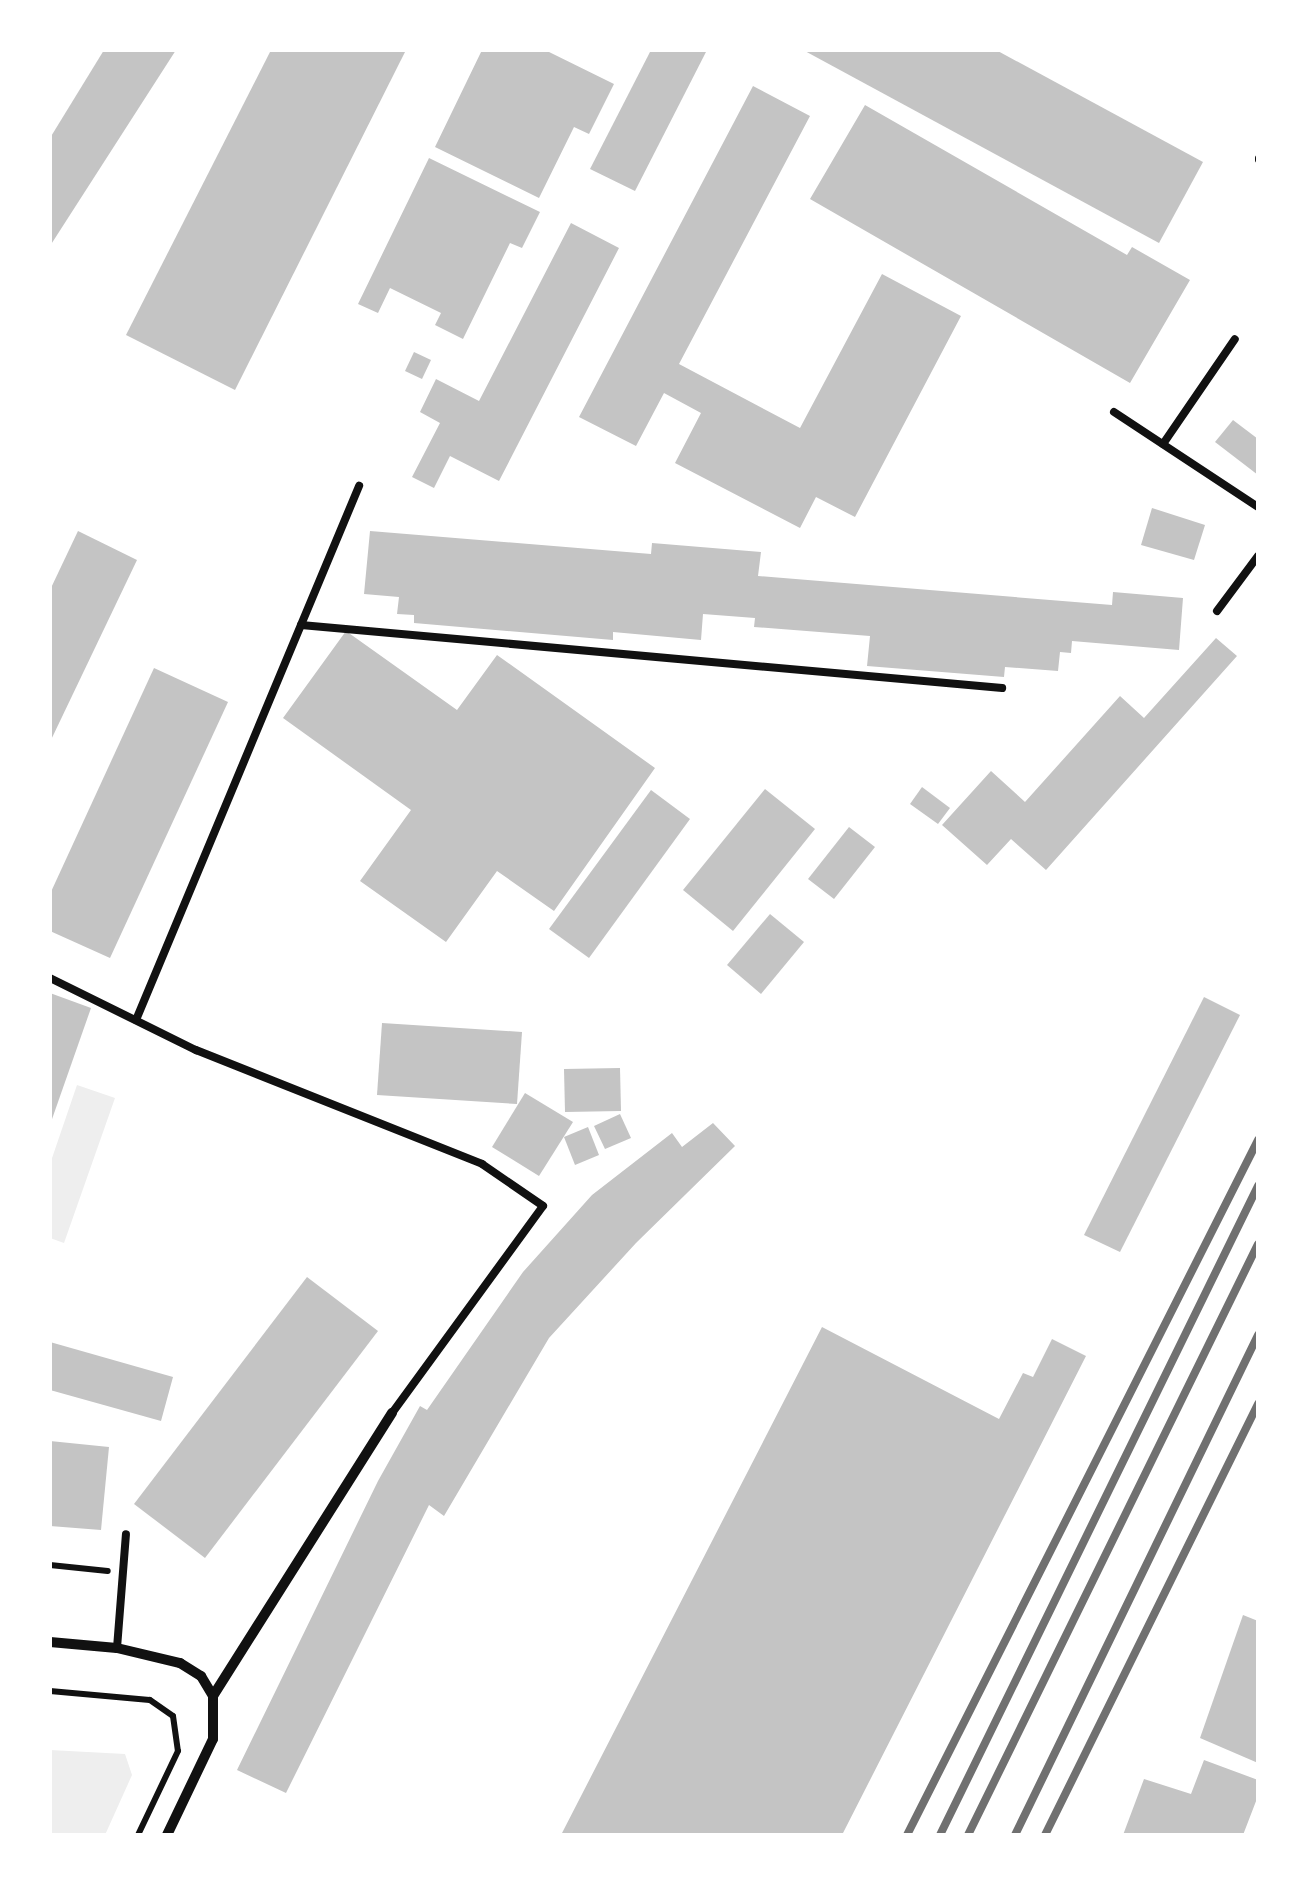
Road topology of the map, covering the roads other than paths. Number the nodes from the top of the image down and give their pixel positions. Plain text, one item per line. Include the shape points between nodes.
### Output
1 (1235, 339) dead end
2 (1114, 412) dead end
3 (1163, 444) junction
4 (359, 486) dead end
5 (1258, 507) edge
6 (1258, 556) edge
7 (1216, 611) dead end
8 (301, 626) junction
9 (1002, 688) dead end
10 (50, 978) edge
11 (136, 1020) junction
12 (392, 1412) joint
13 (126, 1534) dead end
14 (50, 1642) edge
15 (117, 1648) junction
16 (213, 1696) junction
17 (167, 1835) edge

1 - 3 lane
2 - 3 lane
3 - 5 lane
4 - 8 lane
6 - 7 lane
8 - 9 lane
8 - 11 lane
10 - 11 lane
11 - 12 lane via 482,1164 544,1206
12 - 16 street
13 - 15 lane
14 - 15 street
15 - 16 street via 180,1663 201,1676
16 - 17 street via 214,1739

